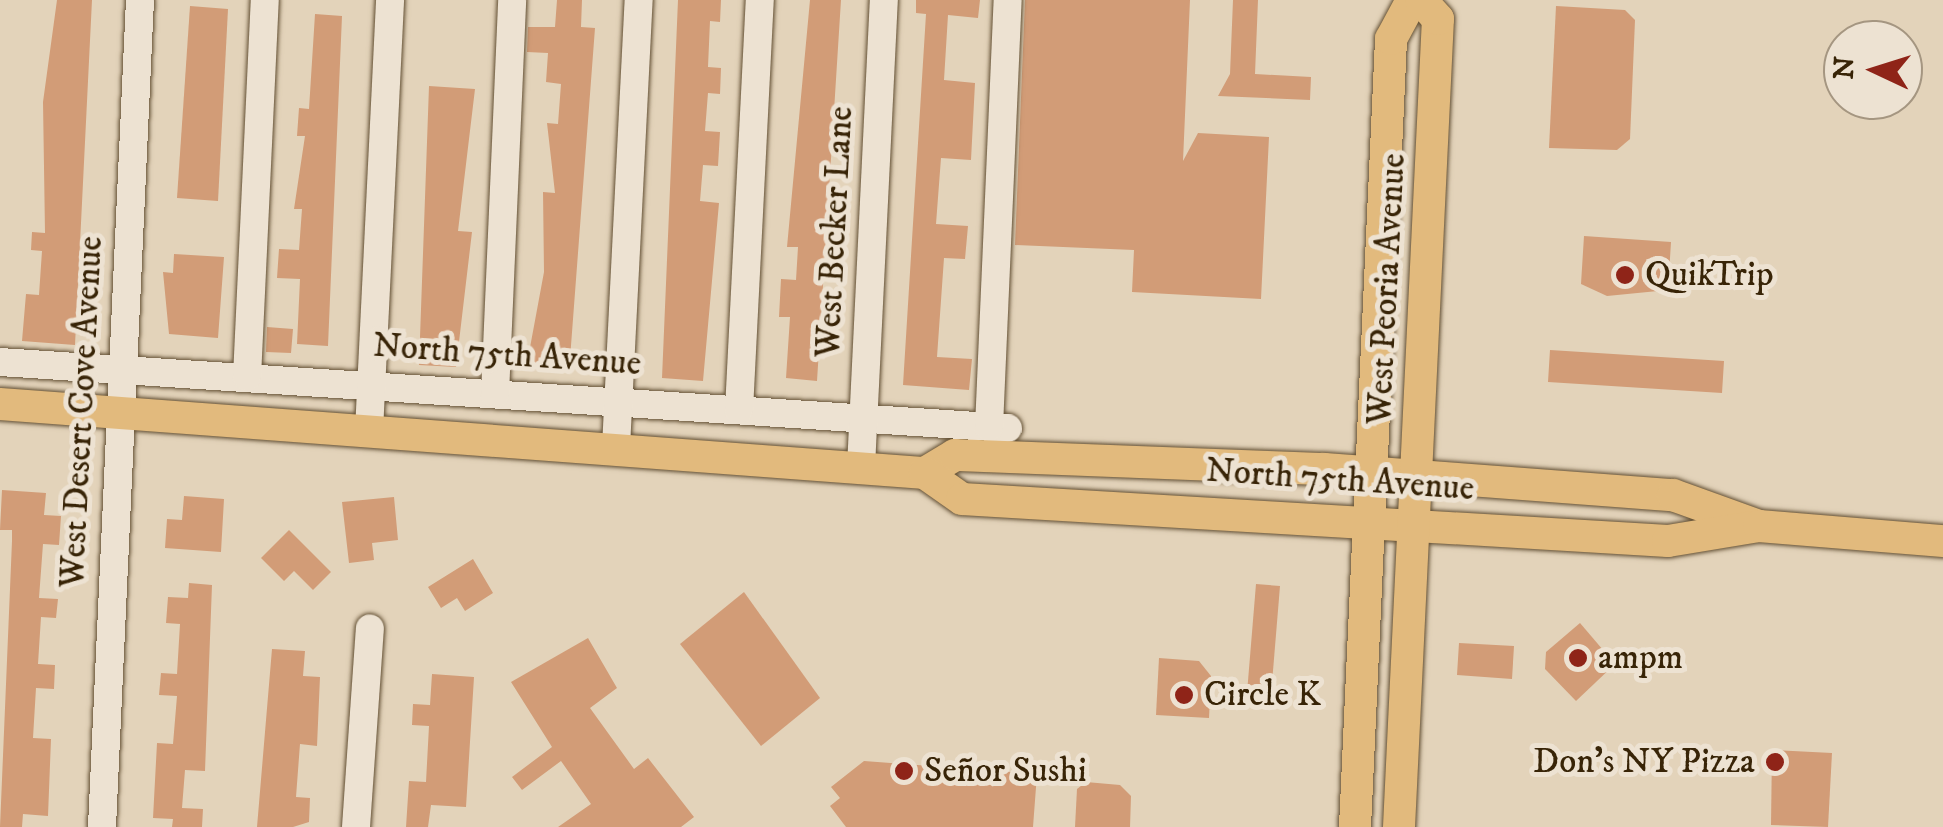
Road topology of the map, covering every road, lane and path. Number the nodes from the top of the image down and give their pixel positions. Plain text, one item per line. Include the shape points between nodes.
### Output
1 (140, 0) edge
2 (265, 0) edge
3 (390, 0) edge
4 (512, 0) edge
5 (639, 0) edge
6 (760, 0) edge
7 (884, 0) edge
8 (1008, 0) edge
9 (1412, 0) edge
10 (1422, 0) edge
11 (1386, 119) junction
12 (1435, 121) junction
13 (0, 362) edge
14 (122, 369) junction
15 (247, 377) junction
16 (372, 386) junction
17 (495, 394) junction
18 (619, 402) junction
19 (0, 404) edge
20 (739, 410) junction
21 (120, 412) junction
22 (863, 419) junction
23 (369, 430) junction
24 (616, 447) junction
25 (1044, 460) junction
26 (861, 467) junction
27 (1368, 472) junction
28 (925, 473) junction
29 (1419, 476) junction
30 (962, 499) junction
31 (1366, 524) junction
32 (1416, 526) junction
33 (1759, 526) junction
34 (1943, 541) edge
35 (370, 628) dead end
36 (102, 827) edge
37 (356, 827) edge
38 (1355, 827) edge
39 (1399, 827) edge

1 - 14 street, West Desert Cove Avenue
2 - 15 street
3 - 16 street
4 - 17 street
5 - 18 street
6 - 20 street
7 - 22 street, West Becker Lane
8 - 22 street, North 75th Avenue via 999,428
9 - 11 main road, West Peoria Avenue via 1390,39
10 - 12 main road, West Peoria Avenue via 1438,19
11 - 12 main road
11 - 27 main road, West Peoria Avenue
12 - 29 main road, West Peoria Avenue
13 - 14 street, North 75th Avenue
14 - 15 street, North 75th Avenue
14 - 21 street, West Desert Cove Avenue
15 - 16 street, North 75th Avenue
16 - 17 street, North 75th Avenue
16 - 23 street
17 - 18 street, North 75th Avenue
18 - 20 street, North 75th Avenue
18 - 24 street
19 - 21 main road, North 75th Avenue
20 - 22 street, North 75th Avenue
21 - 23 main road, North 75th Avenue
21 - 36 street, West Desert Cove Avenue
22 - 26 street, West Becker Lane
23 - 24 main road, North 75th Avenue
24 - 26 main road, North 75th Avenue
25 - 27 main road, North 75th Avenue
25 - 28 main road, North 75th Avenue via 955,455
25 - 30 main road via 1038,478 977,484
26 - 28 main road, North 75th Avenue
27 - 29 main road, North 75th Avenue
27 - 31 main road, West Peoria Avenue
28 - 30 main road, North 75th Avenue
29 - 32 main road, West Peoria Avenue
29 - 33 main road, North 75th Avenue via 1673,495
30 - 31 main road, North 75th Avenue
31 - 32 main road, North 75th Avenue
31 - 38 main road, West Peoria Avenue
32 - 33 main road, North 75th Avenue via 1668,541
32 - 39 main road, West Peoria Avenue
33 - 34 main road, North 75th Avenue
35 - 37 street

